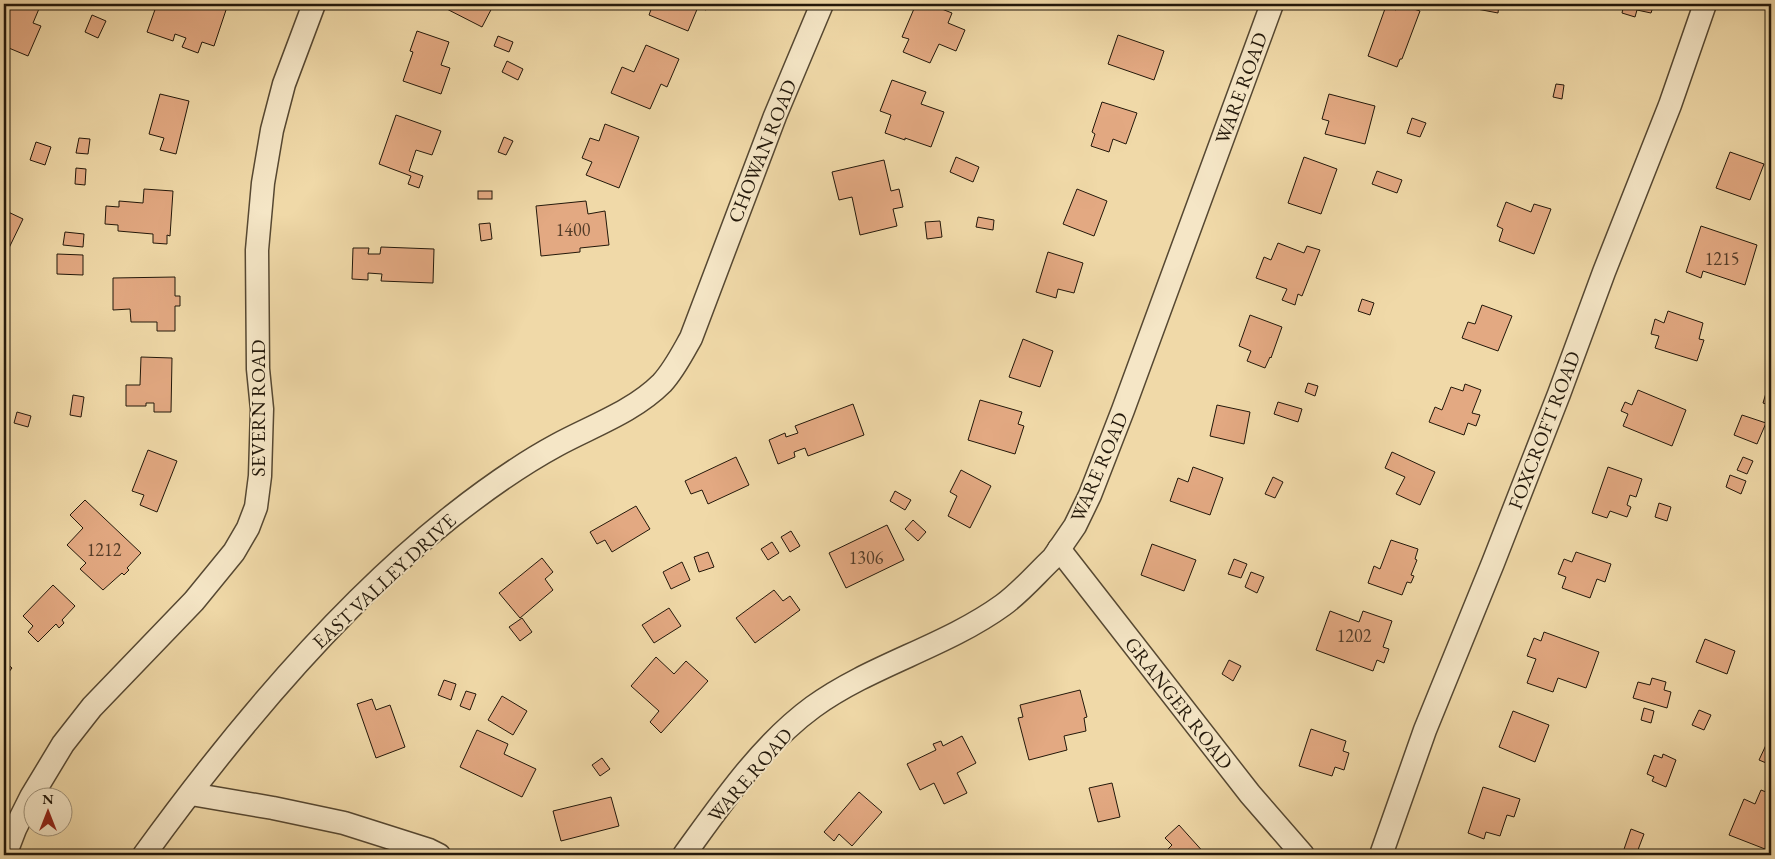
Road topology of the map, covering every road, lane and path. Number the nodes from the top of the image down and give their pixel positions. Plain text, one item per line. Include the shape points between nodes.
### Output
1 (314, 4) edge
2 (822, 4) edge
3 (1272, 4) edge
4 (1705, 4) edge
5 (704, 299) joint
6 (1059, 549) junction
7 (190, 794) junction
8 (5, 855) edge
9 (144, 855) edge
10 (439, 855) edge
11 (684, 855) edge
12 (1302, 855) edge
13 (1381, 855) edge

1 - 8 street, SEVERN ROAD via 284,84 263,183 257,250 258,368 262,409 256,506 234,552 194,601 92,707 63,744 31,797
2 - 5 street, CHOWAN ROAD
3 - 6 street, WARE ROAD via 1090,495
4 - 13 street, FOXCROFT ROAD via 1559,394 1425,730
5 - 7 street, EAST VALLEY DRIVE via 691,338 676,366 662,383 629,408 556,446 504,478 452,516 385,574 312,648
6 - 11 street, WARE ROAD via 1004,604 972,624 843,688 812,708 771,744
6 - 12 street, GRANGER ROAD via 1250,794
7 - 9 street, EAST VALLEY DRIVE
7 - 10 street via 344,823

